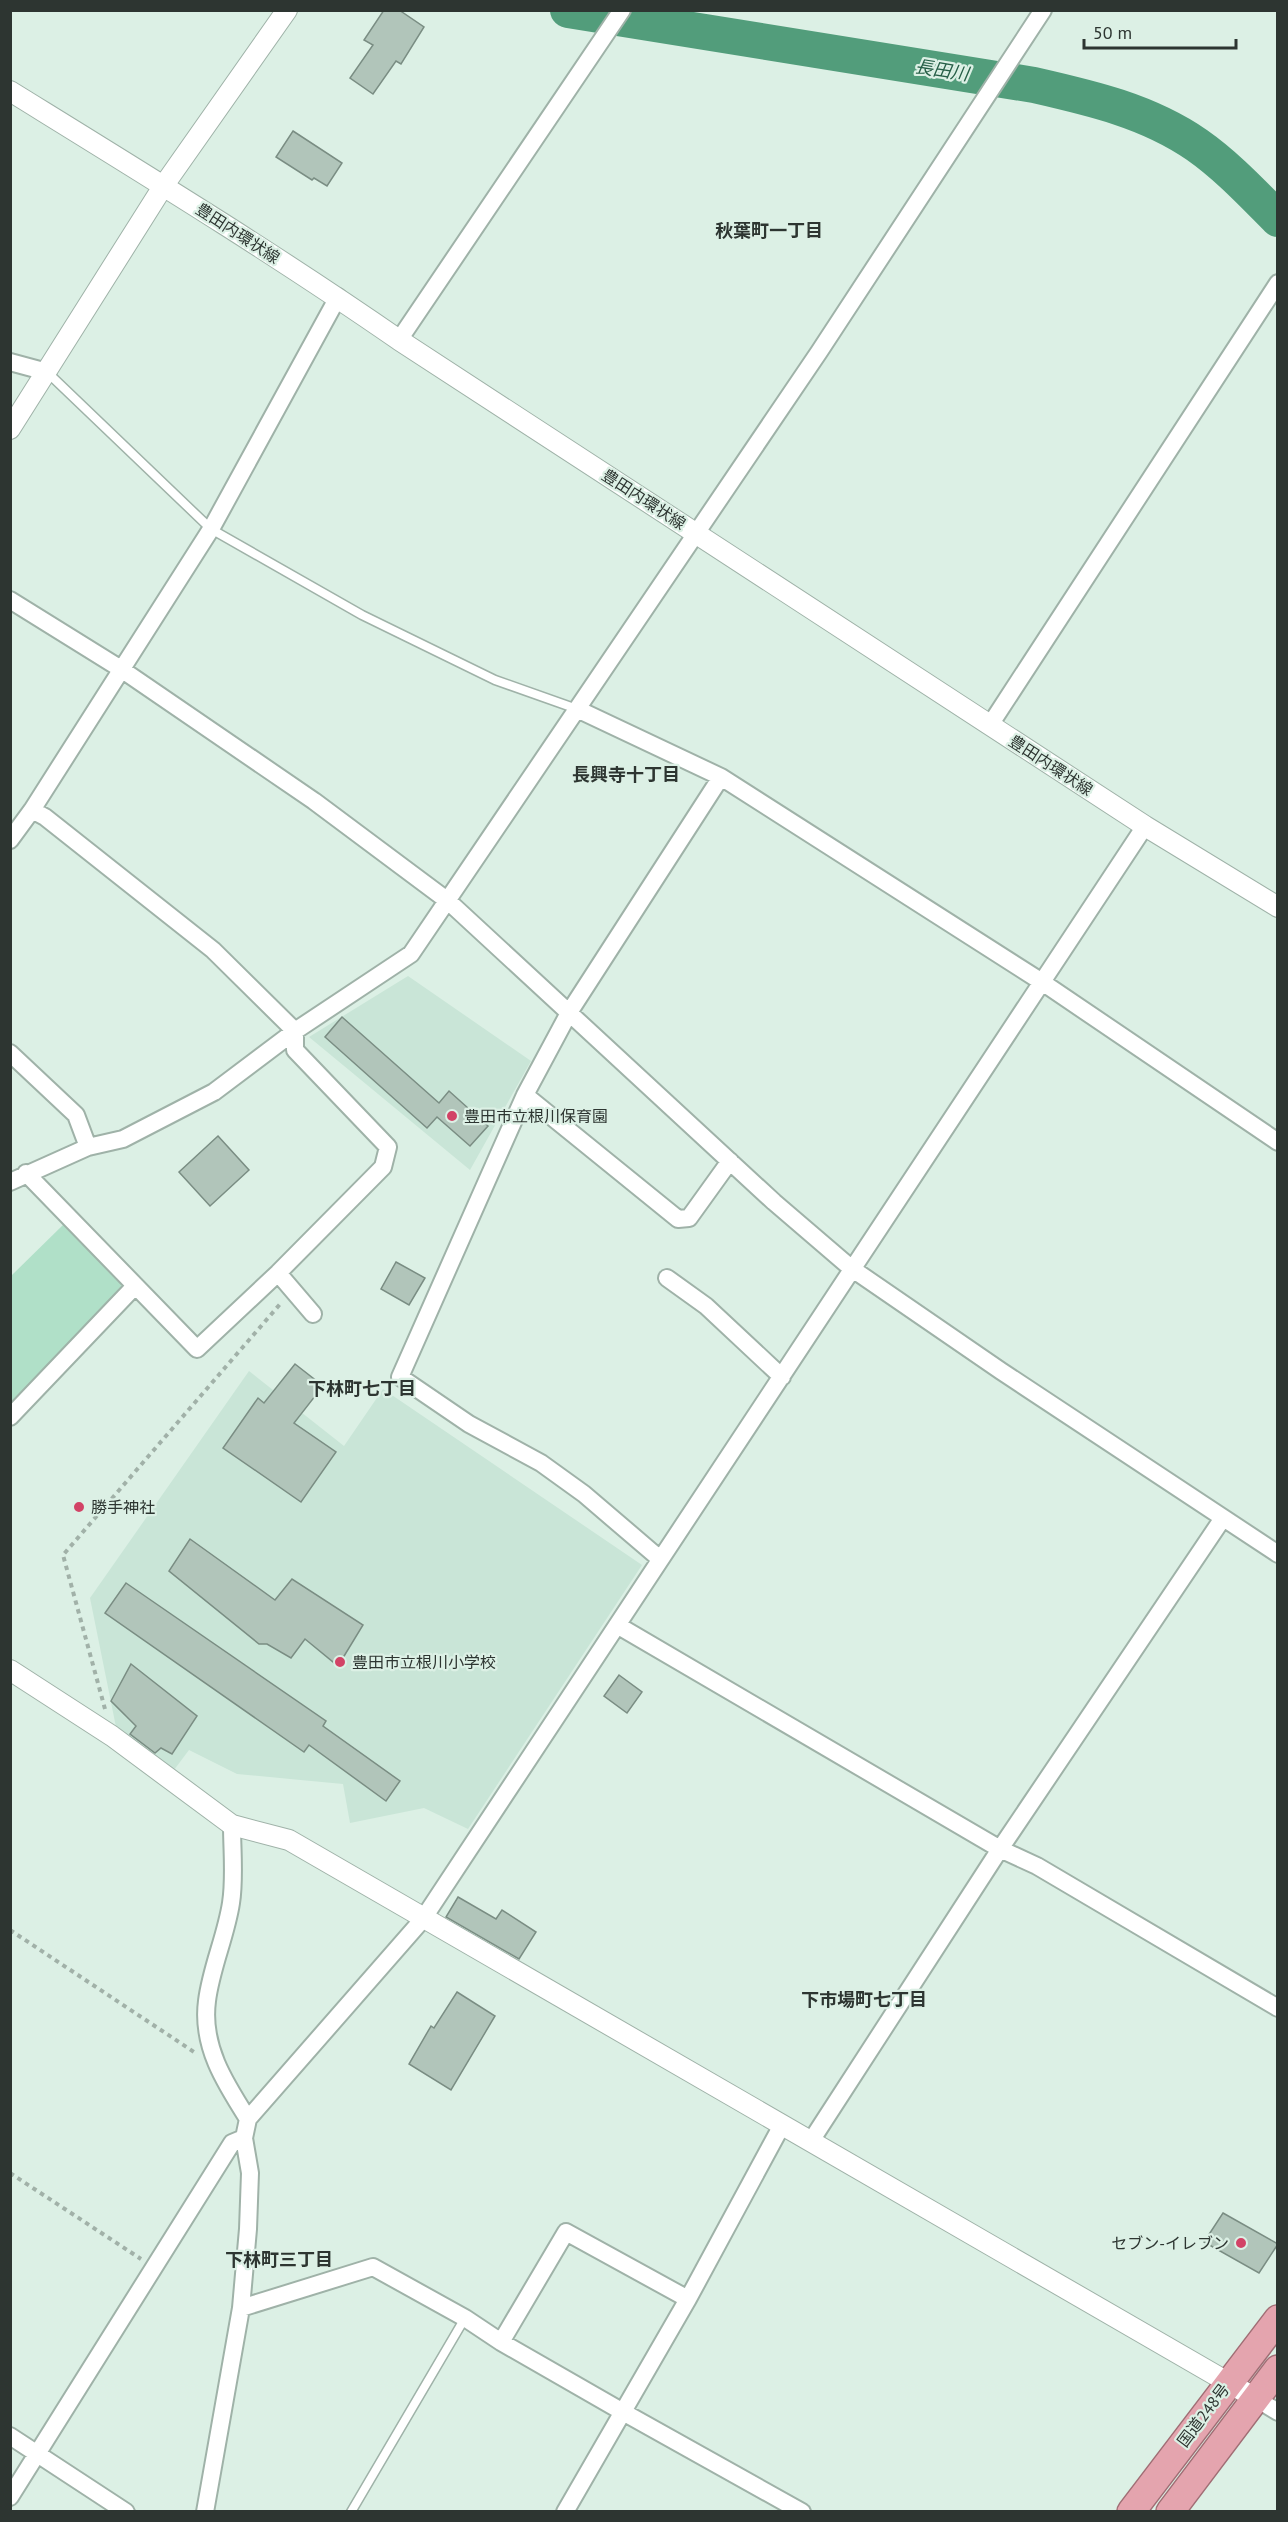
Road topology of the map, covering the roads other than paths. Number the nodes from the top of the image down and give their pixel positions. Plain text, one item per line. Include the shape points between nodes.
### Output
1 (287, 10) edge
2 (622, 10) edge
3 (1043, 10) edge
4 (10, 91) edge
5 (164, 186) junction
6 (1278, 283) edge
7 (338, 297) junction
8 (399, 340) junction
9 (10, 362) edge
10 (47, 372) junction
11 (10, 429) edge
12 (211, 529) junction
13 (695, 532) junction
14 (10, 600) edge
15 (121, 669) junction
16 (577, 709) junction
17 (990, 725) junction
18 (722, 777) junction
19 (32, 810) junction
20 (1145, 826) junction
21 (10, 840) edge
22 (448, 900) junction
23 (1278, 908) edge
24 (1042, 982) junction
25 (570, 1011) junction
26 (295, 1031) junction
27 (10, 1053) edge
28 (525, 1095) junction
29 (1278, 1142) edge
30 (88, 1147) junction
31 (730, 1161) junction
32 (26, 1173) junction
33 (10, 1182) edge
34 (851, 1268) junction
35 (278, 1273) junction
36 (667, 1278) dead end
37 (135, 1286) junction
38 (313, 1314) dead end
39 (782, 1377) junction
40 (10, 1417) edge
41 (1223, 1518) junction
42 (1278, 1554) edge
43 (660, 1559) junction
44 (617, 1625) junction
45 (10, 1670) edge
46 (232, 1826) junction
47 (1000, 1849) junction
48 (423, 1919) junction
49 (1278, 2008) edge
50 (248, 2119) junction
51 (782, 2125) junction
52 (244, 2138) junction
53 (811, 2141) junction
54 (688, 2299) junction
55 (241, 2308) junction
56 (465, 2318) junction
57 (1278, 2319) edge
58 (501, 2342) junction
59 (1278, 2369) edge
60 (1228, 2382) junction
61 (1266, 2405) edge
62 (623, 2412) junction
63 (10, 2436) edge
64 (38, 2453) junction
65 (10, 2497) edge
66 (126, 2511) edge
67 (205, 2511) edge
68 (351, 2511) edge
69 (565, 2511) edge
70 (802, 2511) edge
71 (1131, 2511) edge
72 (1170, 2511) edge

1 - 5 street
2 - 8 street
3 - 13 street via 819,352
4 - 5 street, 豊田内環状線
5 - 7 street, 豊田内環状線
5 - 10 street
6 - 17 street
7 - 8 street, 豊田内環状線
7 - 12 street
8 - 13 street, 豊田内環状線
9 - 10 street
10 - 11 street
10 - 12 lane
12 - 15 street
12 - 16 lane via 362,615 495,680
13 - 16 street
13 - 17 street, 豊田内環状線
14 - 15 street
15 - 19 street
15 - 22 street via 314,801
16 - 18 street
16 - 22 street
17 - 20 street, 豊田内環状線
18 - 24 street
18 - 25 street
19 - 21 street
19 - 26 street via 213,950
20 - 23 street, 豊田内環状線
20 - 24 street
22 - 25 street
22 - 26 street via 411,954
24 - 29 street
24 - 34 street
25 - 28 street
25 - 31 street
26 - 30 street via 213,1092 123,1139
26 - 35 street via 296,1050 388,1148 384,1167
27 - 30 street via 76,1115
28 - 31 street via 678,1219 688,1218
28 - 43 street via 400,1377 469,1424 541,1463
30 - 32 street
31 - 34 street
32 - 33 street
32 - 37 street
34 - 39 street
34 - 41 street
35 - 37 street via 197,1349
35 - 38 street
36 - 39 street via 706,1306
37 - 40 street
39 - 43 street
41 - 42 street
41 - 47 street
43 - 44 street
44 - 47 street
44 - 48 street
45 - 46 street via 112,1736
46 - 48 street via 289,1840
46 - 50 street via 231,1900 207,2000 209,2044 219,2070
47 - 49 street via 1037,1866
47 - 53 street
48 - 50 street
48 - 51 street
50 - 52 street
51 - 53 street
51 - 54 street
52 - 55 street via 250,2173
52 - 64 street via 232,2143
53 - 60 street
54 - 58 street via 566,2232
54 - 62 street
55 - 56 street via 373,2267
55 - 67 street
56 - 58 street
56 - 68 lane
57 - 60 highway, 国道248号
58 - 62 street
59 - 61 highway, 国道248号
60 - 61 street
60 - 71 highway, 国道248号
61 - 72 highway, 国道248号
62 - 69 street
62 - 70 street
63 - 64 street
64 - 65 street
64 - 66 street

